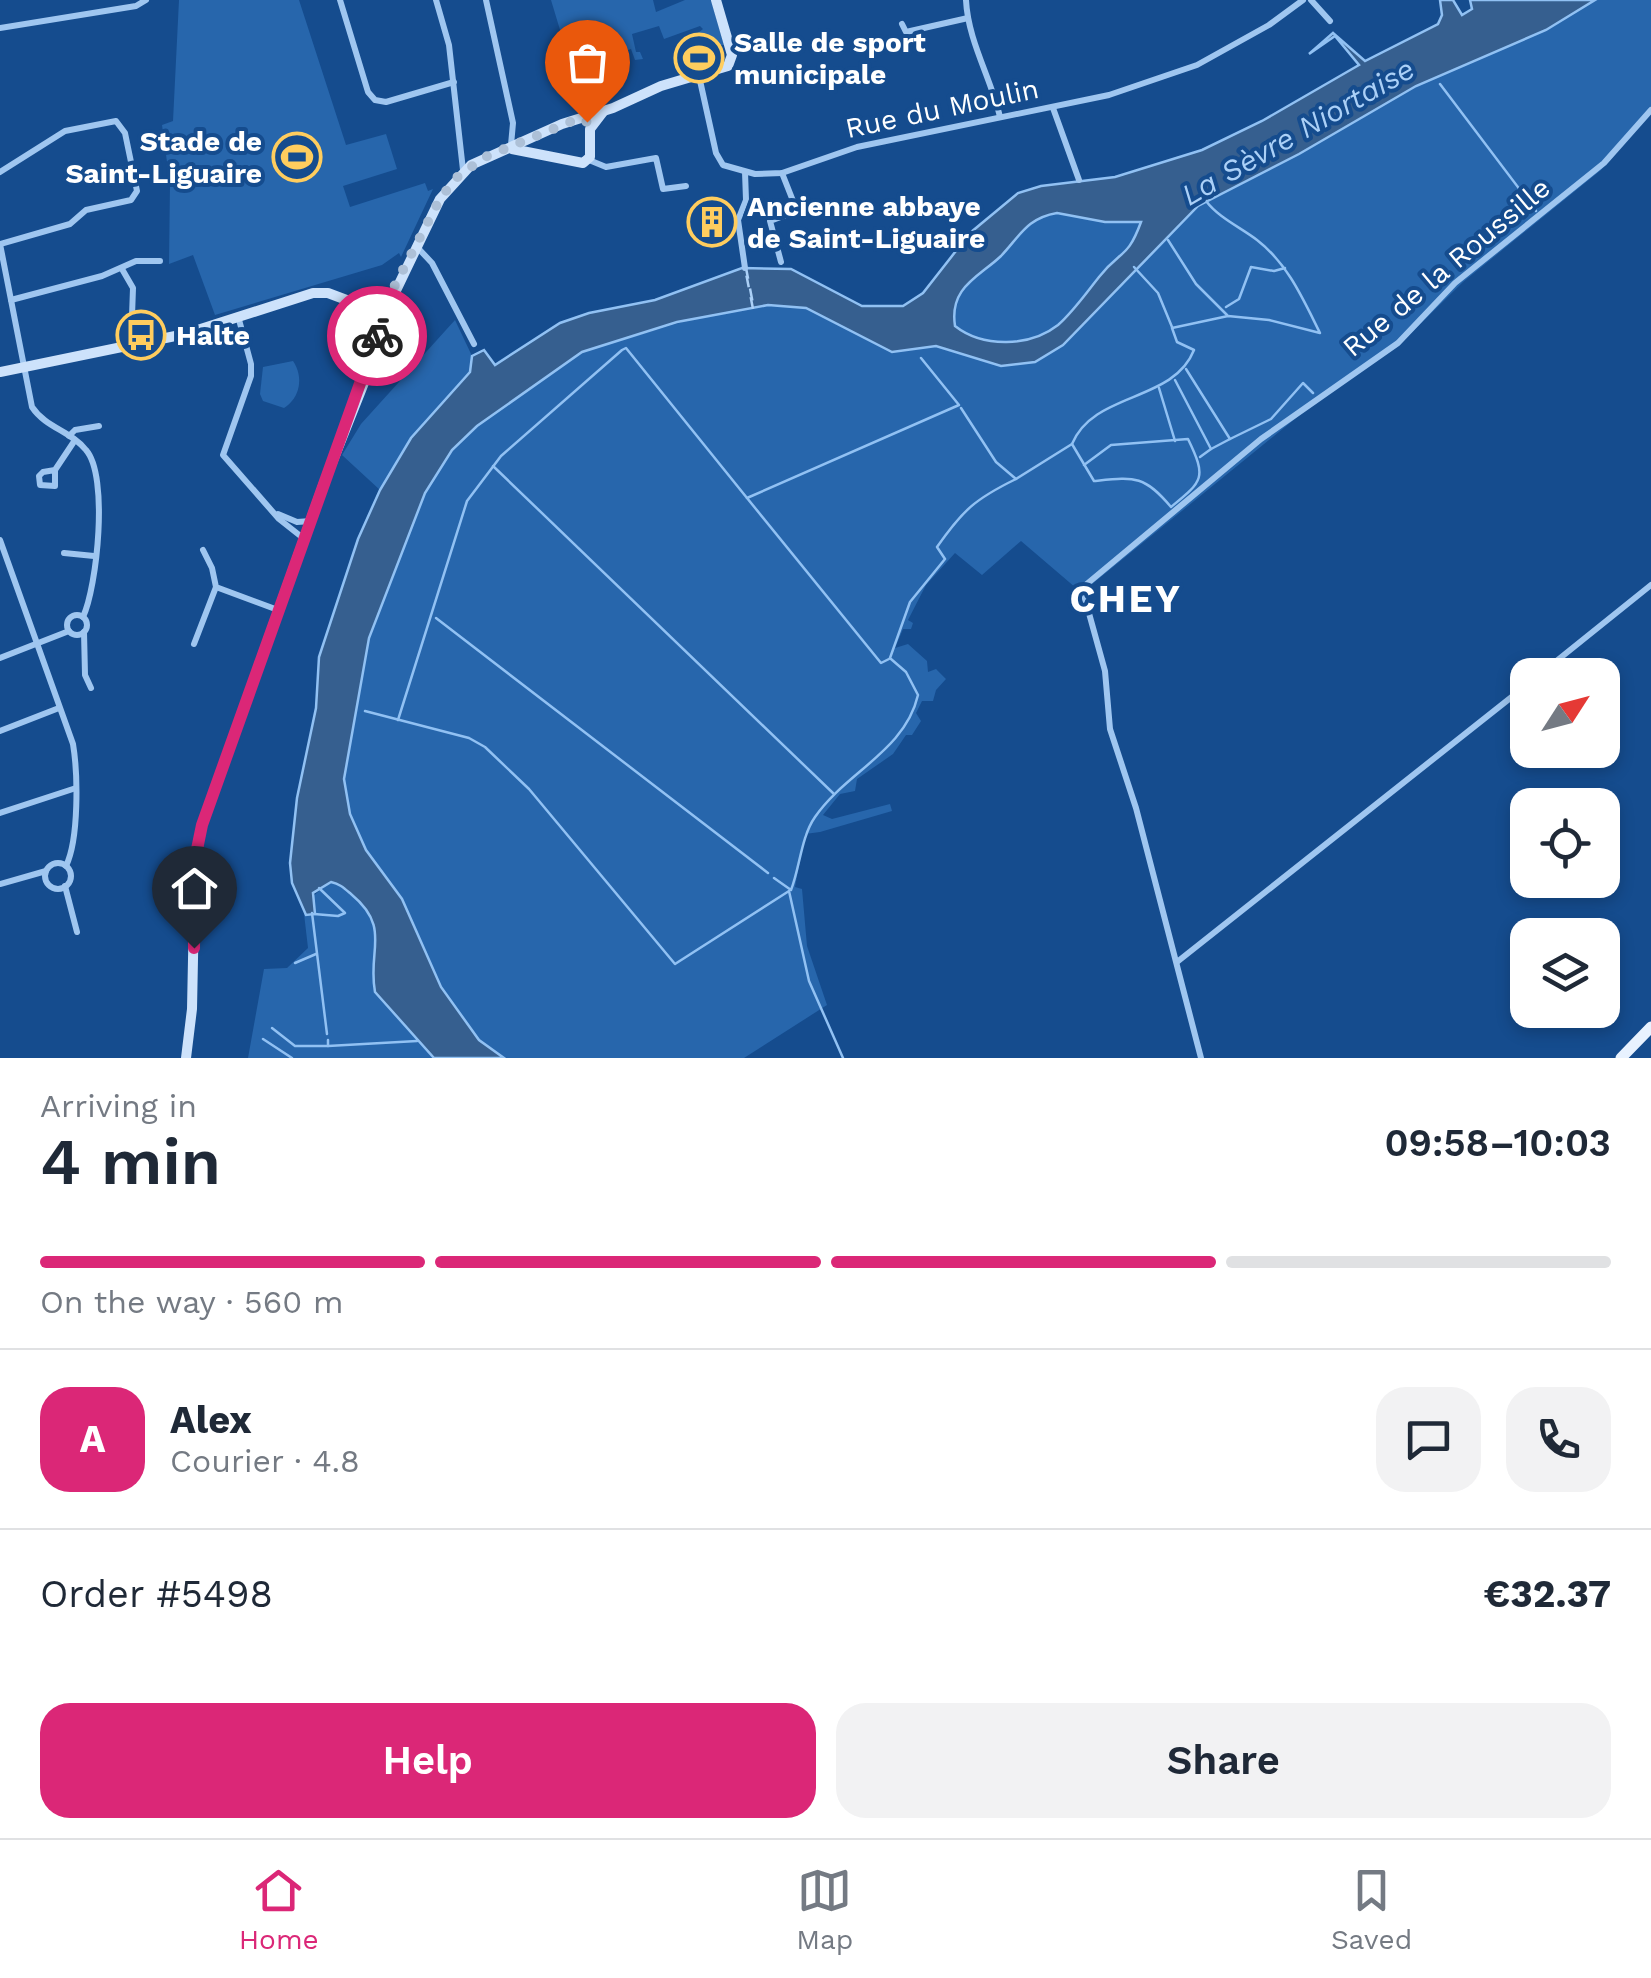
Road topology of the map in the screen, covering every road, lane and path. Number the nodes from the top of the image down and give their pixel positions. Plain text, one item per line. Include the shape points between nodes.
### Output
1 (146, 0) edge
2 (436, 0) edge
3 (486, 0) edge
4 (716, 0) edge
5 (966, 0) edge
6 (1303, 0) edge
7 (1311, 0) edge
8 (341, 1) edge
9 (968, 18) junction
10 (1330, 21) dead end
11 (902, 24) dead end
12 (0, 28) edge
13 (700, 76) junction
14 (454, 82) junction
15 (1053, 108) junction
16 (1651, 110) edge
17 (603, 112) junction
18 (1000, 117) junction
19 (580, 118) junction
20 (590, 130) junction
21 (530, 138) junction
22 (510, 149) junction
23 (532, 152) junction
24 (588, 160) junction
25 (464, 170) junction
26 (0, 172) edge
27 (745, 172) junction
28 (782, 173) junction
29 (1079, 180) dead end
30 (686, 186) dead end
31 (0, 244) edge
32 (416, 246) junction
33 (160, 261) dead end
34 (782, 262) dead end
35 (745, 268) dead end
36 (122, 269) junction
37 (401, 280) junction
38 (11, 300) junction
39 (404, 309) junction
40 (238, 316) junction
41 (386, 317) junction
42 (474, 344) dead end
43 (132, 346) junction
44 (22, 367) junction
45 (0, 372) edge
46 (98, 426) dead end
47 (72, 438) junction
48 (55, 470) dead end
49 (273, 510) junction
50 (311, 521) junction
51 (304, 539) junction
52 (0, 540) edge
53 (203, 550) dead end
54 (64, 553) dead end
55 (94, 556) junction
56 (1651, 585) edge
57 (216, 587) junction
58 (279, 611) junction
59 (83, 617) junction
60 (69, 631) junction
61 (84, 632) junction
62 (38, 643) junction
63 (194, 644) dead end
64 (0, 658) edge
65 (1560, 658) edge
66 (90, 688) dead end
67 (1510, 698) edge
68 (59, 708) junction
69 (0, 731) edge
70 (76, 788) junction
71 (0, 813) edge
72 (66, 866) junction
73 (46, 871) junction
74 (0, 884) edge
75 (66, 886) junction
76 (77, 932) dead end
77 (1177, 962) junction
78 (1651, 1027) edge
79 (185, 1055) edge
80 (1201, 1058) edge
81 (1621, 1058) edge

1 - 12 street
2 - 14 street
3 - 22 street via 513,124
4 - 13 street via 732,59 725,69
5 - 9 street
6 - 15 street, Rue du Moulin via 1197,65
7 - 10 street
8 - 14 street via 375,100
9 - 11 street via 906,32
9 - 18 street
13 - 17 street
13 - 27 street via 716,153 723,164
14 - 25 street
15 - 18 street, Rue du Moulin
15 - 29 street
16 - 77 street, Rue de la Roussille via 1604,163 1455,283 1398,343 1273,430 1082,588 1105,671 1110,729
17 - 19 street
17 - 20 street
18 - 28 street, Rue du Moulin via 856,147
19 - 20 street
19 - 21 street
20 - 24 street
21 - 22 street
21 - 23 street
22 - 23 street
22 - 25 street
23 - 24 street via 576,164
24 - 30 street via 606,167 656,158 663,189
25 - 32 street
26 - 31 street via 65,131 116,121 125,133 136,191 128,201 86,210 70,224
27 - 28 street, Rue du Moulin
27 - 35 street via 746,200 738,220
28 - 34 street via 797,210 770,221
31 - 38 street
32 - 37 street
32 - 42 street via 432,263
33 - 36 street
36 - 38 street
36 - 43 street via 133,288
37 - 39 street
37 - 41 street
38 - 44 street
39 - 41 street
39 - 41 street via 404,323
40 - 41 street via 321,292
40 - 43 street
40 - 49 street via 251,376 223,456
41 - 50 street
43 - 44 street
44 - 45 street
44 - 47 street via 35,412
46 - 47 street via 75,430
47 - 48 street
47 - 55 street via 94,461 100,492
49 - 50 street
49 - 51 street
50 - 51 street
51 - 58 street
52 - 62 street
53 - 57 street
54 - 55 street
55 - 59 street
56 - 65 street
57 - 58 street
57 - 63 street
58 - 79 street via 198,839
59 - 60 street via 71,617
59 - 61 street
60 - 61 street
60 - 62 street
61 - 66 street
62 - 64 street
62 - 68 street
67 - 77 street
68 - 69 street
68 - 70 street via 73,744
70 - 71 street
70 - 72 street
72 - 73 street via 55,863
72 - 75 street
73 - 74 street
73 - 75 street via 50,886
75 - 76 street
77 - 80 street
78 - 81 main road

